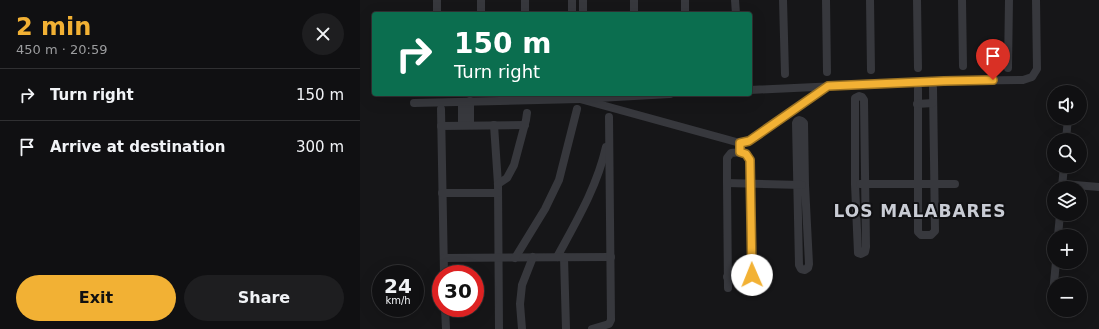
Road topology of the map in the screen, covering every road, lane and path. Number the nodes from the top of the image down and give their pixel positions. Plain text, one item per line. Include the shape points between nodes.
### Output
1 (437, 0) edge
2 (481, 0) edge
3 (525, 0) edge
4 (572, 0) edge
5 (583, 0) edge
6 (634, 0) edge
7 (685, 0) edge
8 (736, 0) edge
9 (783, 0) edge
10 (826, 0) edge
11 (870, 0) edge
12 (917, 0) edge
13 (962, 0) edge
14 (1009, 0) edge
15 (1036, 0) edge
16 (437, 12) edge
17 (481, 12) edge
18 (525, 12) edge
19 (572, 12) edge
20 (583, 12) edge
21 (634, 12) edge
22 (686, 12) edge
23 (736, 12) edge
24 (963, 66) dead end
25 (918, 68) dead end
26 (1008, 68) dead end
27 (871, 70) dead end
28 (827, 72) dead end
29 (785, 74) dead end
30 (944, 81) junction
31 (903, 83) junction
32 (828, 86) junction
33 (933, 88) junction
34 (918, 89) junction
35 (752, 90) edge
36 (634, 96) edge
37 (580, 99) junction
38 (466, 101) junction
39 (414, 102) dead end
40 (918, 104) junction
41 (933, 104) junction
42 (441, 109) dead end
43 (577, 109) dead end
44 (527, 113) dead end
45 (609, 117) dead end
46 (466, 125) junction
47 (494, 125) junction
48 (525, 125) junction
49 (441, 126) junction
50 (609, 131) junction
51 (740, 143) junction
52 (740, 152) junction
53 (727, 183) junction
54 (750, 183) junction
55 (498, 184) junction
56 (856, 184) junction
57 (865, 184) junction
58 (918, 184) junction
59 (934, 184) junction
60 (955, 184) dead end
61 (801, 185) junction
62 (1087, 187) edge
63 (1099, 187) edge
64 (442, 193) junction
65 (498, 193) junction
66 (533, 257) junction
67 (560, 257) junction
68 (610, 257) junction
69 (444, 258) junction
70 (499, 258) junction
71 (515, 258) junction
72 (444, 265) edge
73 (727, 277) junction
74 (728, 288) dead end
75 (445, 317) edge
76 (446, 329) edge
77 (499, 329) edge
78 (522, 329) edge
79 (566, 329) edge
80 (592, 329) edge

1 - 16 street
2 - 17 street
3 - 18 street
4 - 19 street
5 - 20 street
6 - 21 street
7 - 22 street
8 - 23 street
9 - 29 street
10 - 28 street
11 - 27 street
12 - 25 street
13 - 24 street
14 - 26 street
15 - 30 street via 1037,69 1032,77 1023,80
30 - 31 street
30 - 33 street
31 - 32 street
31 - 34 street
32 - 35 street
32 - 51 street via 749,141
33 - 34 street
33 - 41 street
34 - 40 street
36 - 37 street
37 - 38 street
37 - 51 street
38 - 39 street
38 - 46 street
40 - 41 street
40 - 58 street
41 - 59 street
42 - 49 street
43 - 71 street via 559,180 545,209
44 - 48 street
45 - 50 street
46 - 47 street
46 - 49 street
47 - 48 street
47 - 55 street
48 - 55 street via 514,165 507,178
49 - 64 street
50 - 67 street via 603,162 591,194
50 - 68 street
51 - 52 street
52 - 53 street via 731,153 728,158
52 - 54 street via 746,154 750,160
53 - 54 street
53 - 73 street
54 - 61 street
54 - 73 street via 752,279
55 - 65 street
56 - 57 street
56 - 57 street via 858,252 861,254 865,252 866,247
56 - 57 street via 855,98 859,96 864,100
57 - 58 street
58 - 59 street
58 - 59 street via 918,232 921,235 931,235 934,231
59 - 60 street
61 - 61 street via 804,123 799,120 796,123
61 - 61 street via 800,266 805,270 809,264
62 - 63 street
64 - 65 street
64 - 69 street
65 - 70 street
66 - 67 street
66 - 71 street
66 - 78 street via 522,285
67 - 68 street
67 - 79 street
68 - 80 street via 611,322
69 - 70 street
69 - 72 street
70 - 71 street
70 - 77 street
73 - 74 street
75 - 76 street

